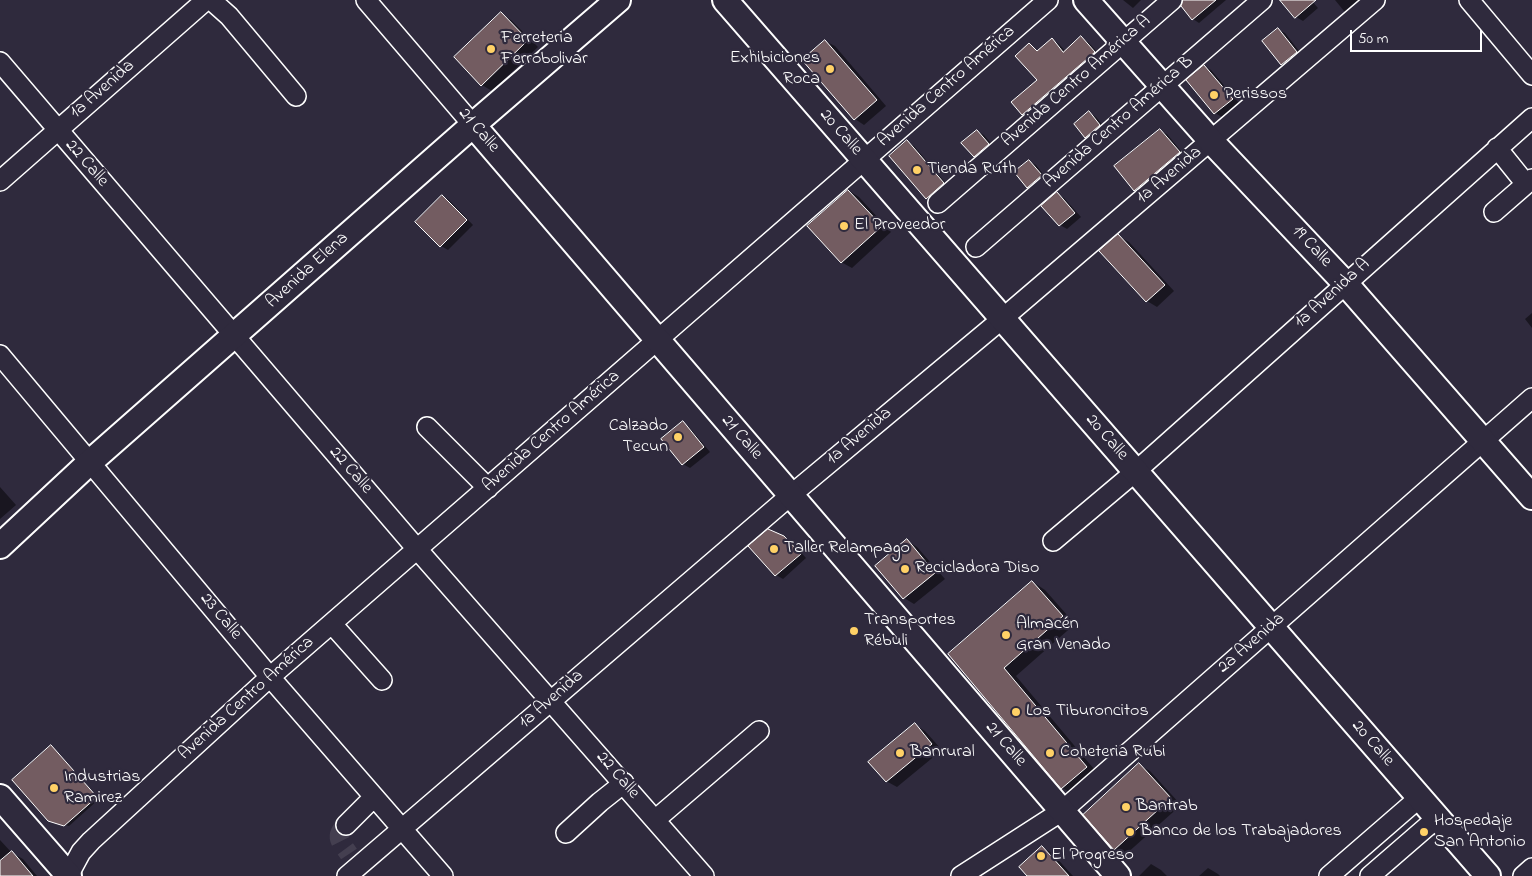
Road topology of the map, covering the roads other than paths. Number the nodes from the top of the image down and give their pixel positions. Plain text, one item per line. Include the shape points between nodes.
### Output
1 (206, 0) edge
2 (211, 0) edge
3 (366, 0) edge
4 (618, 0) edge
5 (725, 0) edge
6 (1048, 0) edge
7 (1086, 0) edge
8 (1172, 0) edge
9 (1262, 0) edge
10 (1375, 0) edge
11 (1469, 0) edge
12 (1123, 42) junction
13 (0, 62) edge
14 (1532, 75) edge
15 (1162, 86) junction
16 (296, 96) dead end
17 (1532, 118) edge
18 (473, 125) junction
19 (57, 130) junction
20 (1211, 141) junction
21 (1497, 148) junction
22 (864, 160) junction
23 (0, 181) edge
24 (1529, 182) edge
25 (938, 203) dead end
26 (1494, 212) dead end
27 (976, 247) dead end
28 (1345, 283) junction
29 (1002, 319) junction
30 (235, 336) junction
31 (657, 340) junction
32 (0, 356) edge
33 (1532, 398) edge
34 (427, 427) dead end
35 (1483, 440) junction
36 (90, 462) junction
37 (1135, 472) junction
38 (488, 488) junction
39 (791, 496) junction
40 (1532, 497) edge
41 (1053, 541) dead end
42 (0, 546) edge
43 (418, 549) junction
44 (332, 624) junction
45 (1271, 628) junction
46 (270, 677) junction
47 (382, 680) dead end
48 (551, 700) junction
49 (759, 731) dead end
50 (624, 784) junction
51 (0, 797) edge
52 (374, 797) junction
53 (1419, 798) junction
54 (1062, 811) junction
55 (1437, 818) junction
56 (655, 820) junction
57 (346, 825) tunnel mouth
58 (402, 829) junction
59 (566, 833) dead end
60 (352, 865) edge
61 (1532, 868) edge
62 (69, 876) edge
63 (443, 876) edge
64 (704, 876) edge
65 (961, 876) edge
66 (1118, 876) edge
67 (1330, 876) edge
68 (1370, 876) edge
69 (1488, 876) edge
70 (1523, 876) edge

1 - 19 street, 1a Avenida
2 - 16 street via 229,16
3 - 18 street, 21 Calle
4 - 18 main road, Avenida Elena
5 - 22 main road, 20 Calle
6 - 22 street, Avenida Centro América
7 - 12 main road, 19 Calle
8 - 12 street, Avenida Centro América A
9 - 15 street, Avenida Centro América B
10 - 20 street, 1a Avenida
11 - 14 street
12 - 15 main road, 19 Calle
12 - 25 street, Avenida Centro América A
13 - 19 street, 22 Calle
15 - 20 main road, 19 Calle
15 - 27 street, Avenida Centro América B
17 - 21 street, 1a Avenida A
18 - 30 main road, Avenida Elena
18 - 31 main road, 21 Calle
19 - 23 street, 1a Avenida
19 - 30 street, 22 Calle
20 - 28 main road, 19 Calle
20 - 29 street, 1a Avenida
21 - 24 street
21 - 28 street, 1a Avenida A
22 - 29 main road, 20 Calle
22 - 31 street, Avenida Centro América
24 - 26 street
28 - 35 main road, 19 Calle
28 - 37 street, 1a Avenida A
29 - 37 main road, 20 Calle
29 - 39 street, 1a Avenida
30 - 36 main road, Avenida Elena
30 - 43 street, 22 Calle
31 - 38 street, Avenida Centro América
31 - 39 main road, 21 Calle
32 - 36 street, 23 Calle
33 - 35 street, 2a Avenida
34 - 38 street
35 - 40 main road, 19 Calle
35 - 45 street, 2a Avenida
36 - 42 main road, Avenida Elena
36 - 46 street, 23 Calle
37 - 41 street, 1a Avenida A
37 - 45 main road, 20 Calle
38 - 43 street, Avenida Centro América
39 - 48 street, 1a Avenida
39 - 54 main road, 21 Calle
43 - 44 street, Avenida Centro América
43 - 48 street, 22 Calle
44 - 46 street, Avenida Centro América
44 - 47 street
45 - 53 main road, 20 Calle
45 - 54 street, 2a Avenida
46 - 52 street, 23 Calle
46 - 62 street, Avenida Centro América via 91,841 81,852
48 - 50 street, 22 Calle
48 - 58 street, 1a Avenida
49 - 56 street
50 - 56 street, 22 Calle
50 - 59 street
51 - 62 main road
52 - 57 street
52 - 58 street, 23 Calle
53 - 55 main road, 20 Calle
53 - 67 street
54 - 65 street, 2a Avenida
54 - 66 main road, 21 Calle
55 - 68 street
55 - 69 main road, 20 Calle
56 - 64 street, 22 Calle
58 - 60 street, 1a Avenida
58 - 63 street, 23 Calle
61 - 70 street

